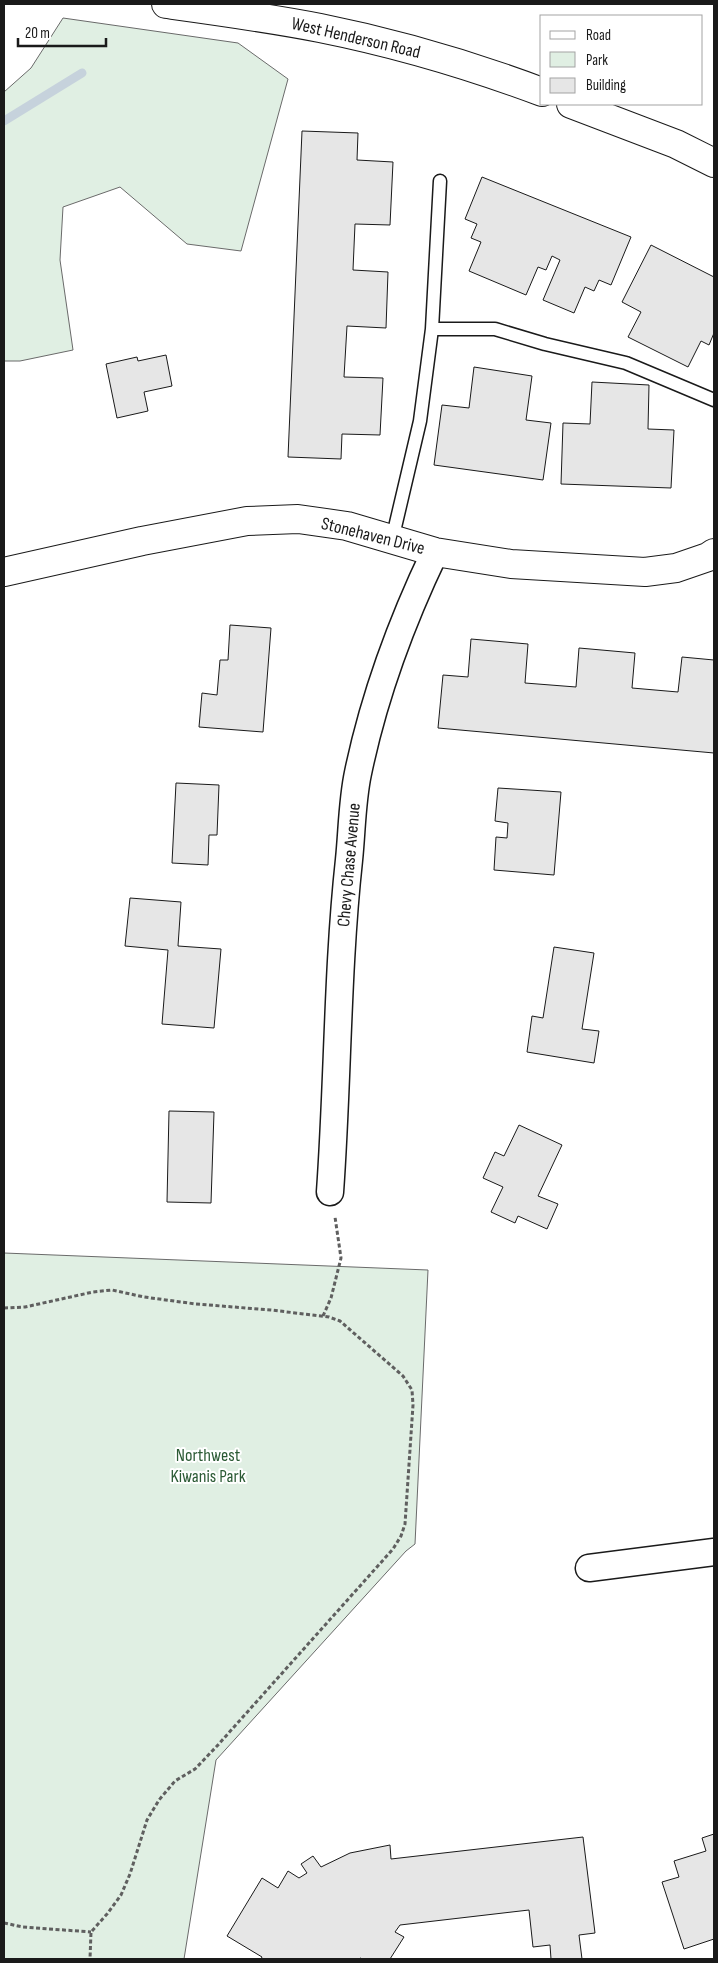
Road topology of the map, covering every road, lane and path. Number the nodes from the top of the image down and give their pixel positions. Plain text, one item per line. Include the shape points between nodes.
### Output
1 (166, 4) edge
2 (540, 91) edge
3 (574, 105) edge
4 (714, 163) edge
5 (440, 182) dead end
6 (432, 329) junction
7 (714, 400) edge
8 (392, 540) junction
9 (435, 552) junction
10 (714, 553) edge
11 (4, 572) edge
12 (330, 1192) joint
13 (4, 1308) edge
14 (323, 1316) junction
15 (714, 1552) edge
16 (589, 1568) dead end
17 (4, 1923) edge
18 (91, 1932) junction
19 (90, 1959) edge

1 - 2 street, West Henderson Road via 255,16 387,43
3 - 4 street via 676,144
5 - 6 lane
6 - 7 lane via 495,329 626,362
6 - 8 lane via 420,421
8 - 9 street, Stonehaven Drive
8 - 11 street, Stonehaven Drive via 324,522 247,521
9 - 10 street, Stonehaven Drive via 511,564 645,572 676,568
9 - 12 street, Chevy Chase Avenue via 414,596 379,687 357,774 343,915
12 - 14 path via 341,1258
13 - 14 path via 112,1290 144,1298
14 - 18 path via 340,1321 403,1376 412,1390 406,1514 401,1536 393,1549 217,1746 195,1769 175,1781 158,1800 147,1820 121,1895
15 - 16 street
17 - 18 path via 47,1930
18 - 19 path

